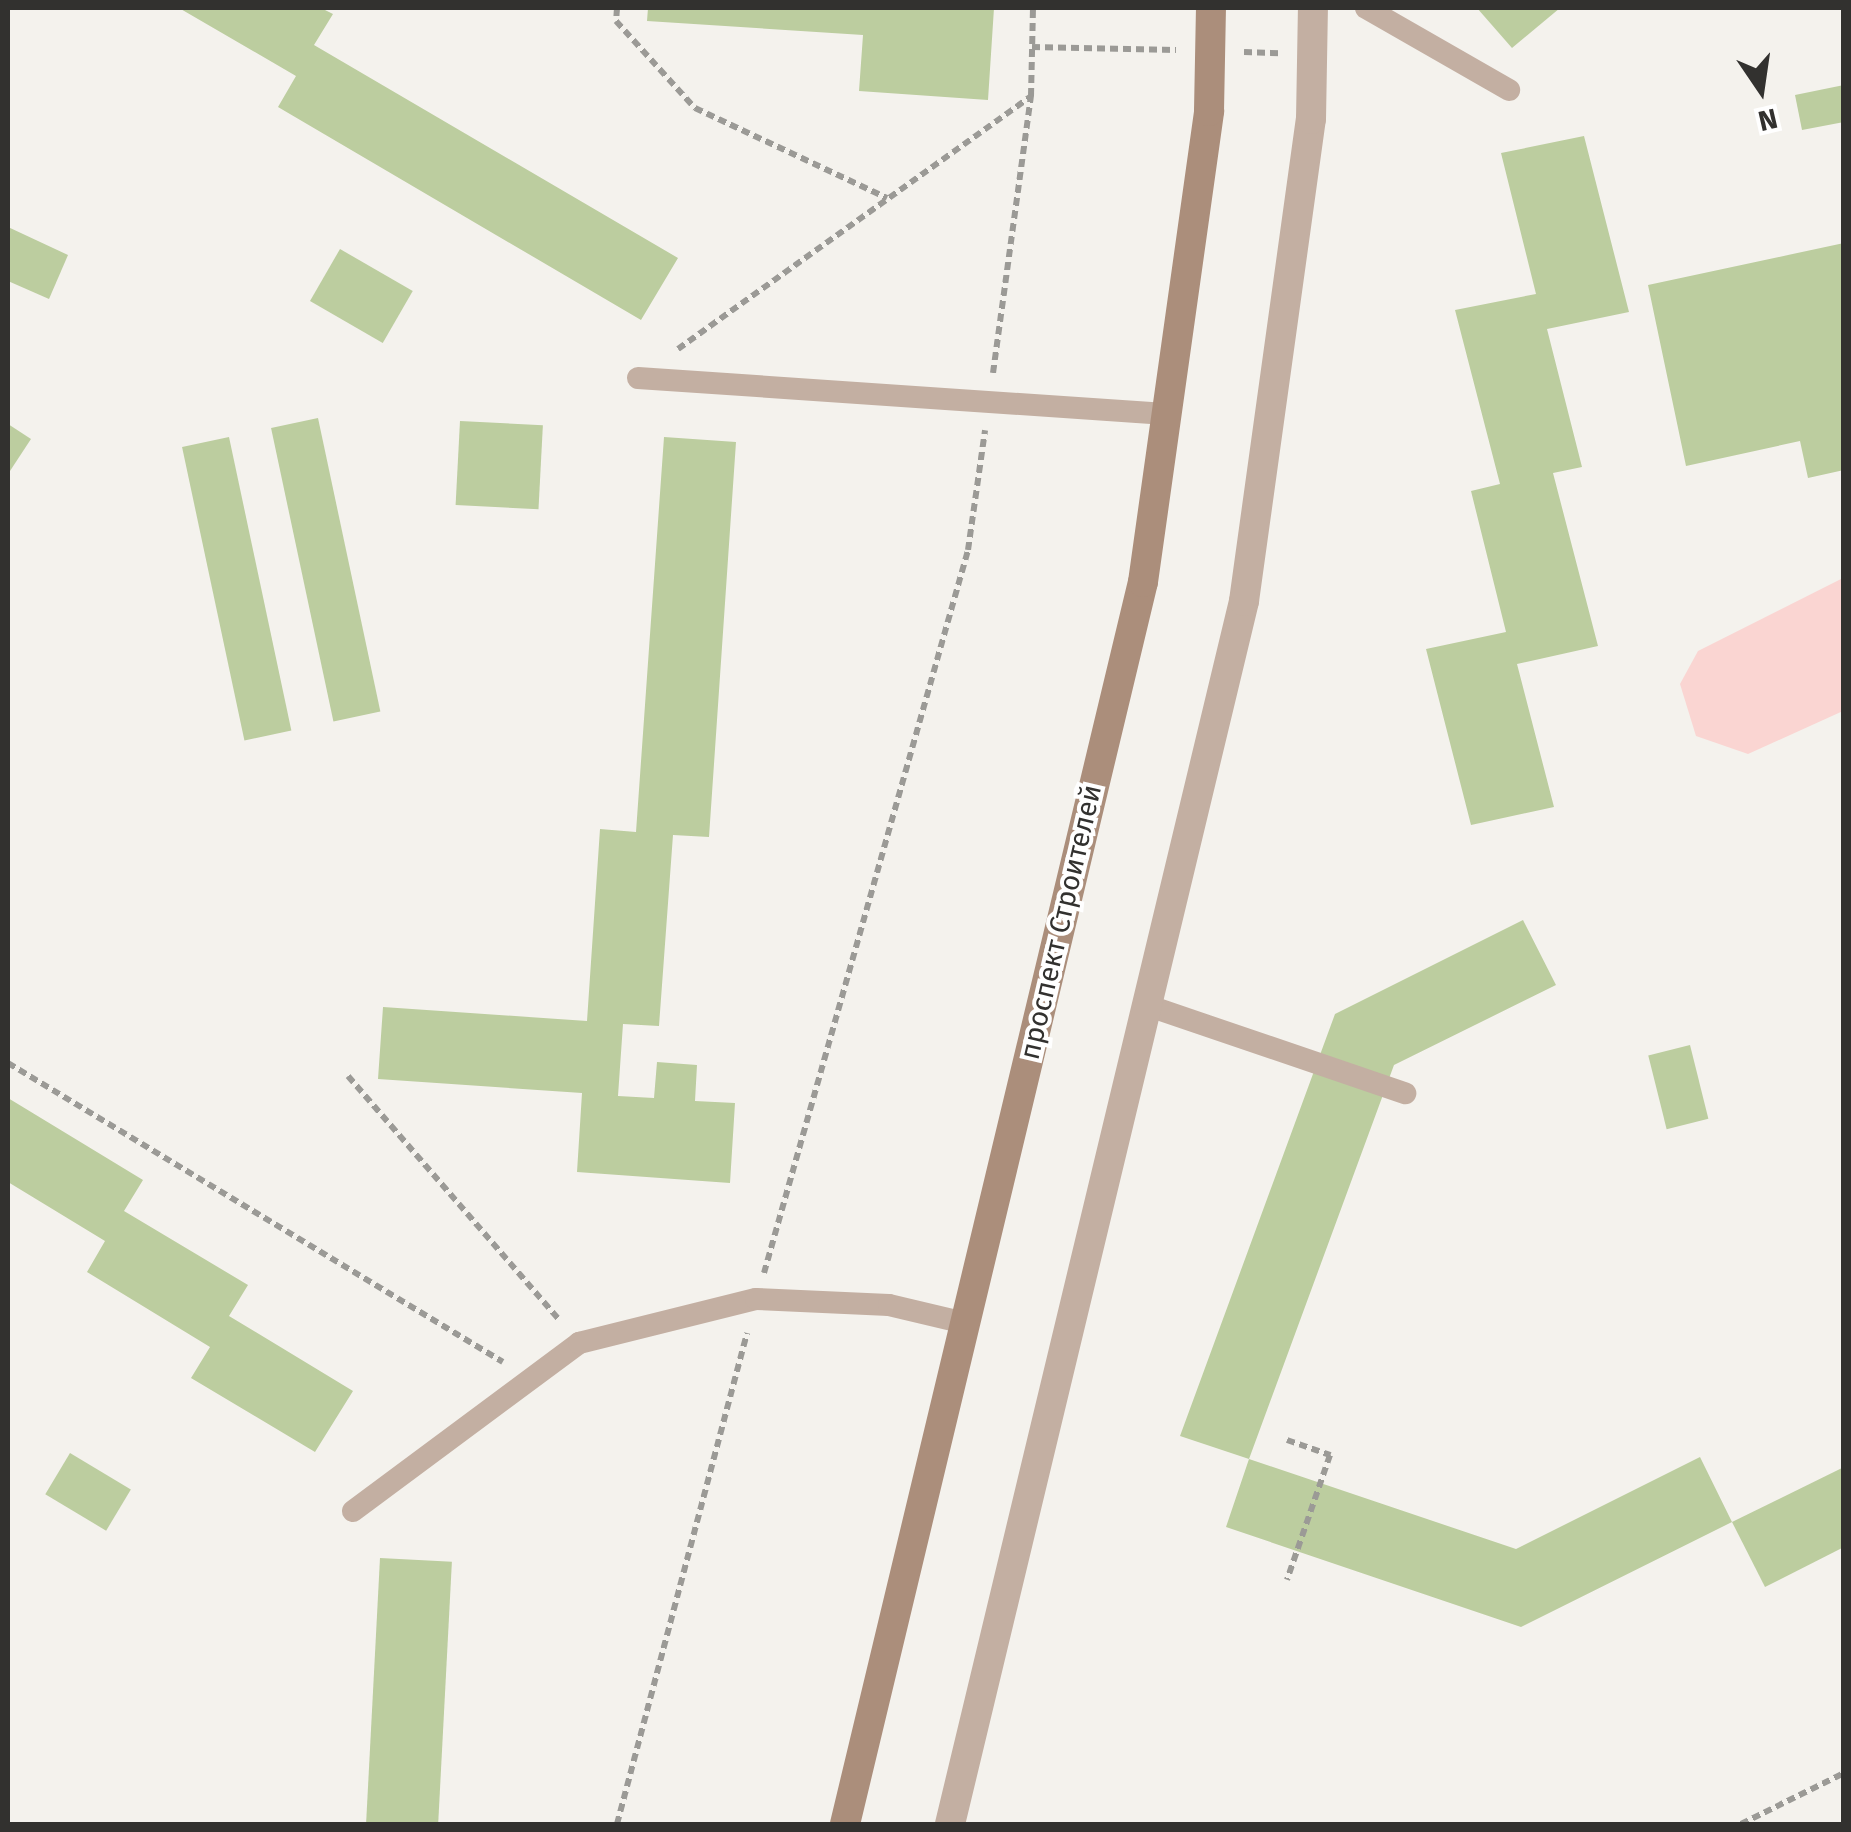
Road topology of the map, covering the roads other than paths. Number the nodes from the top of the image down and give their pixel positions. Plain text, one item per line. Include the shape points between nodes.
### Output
1 (1211, 8) edge
2 (1314, 8) edge
3 (1366, 8) edge
4 (1509, 90) dead end
5 (638, 378) road end
6 (1166, 414) junction
7 (1146, 1005) junction
8 (1406, 1093) dead end
9 (965, 1323) junction
10 (353, 1510) dead end
11 (845, 1824) edge
12 (950, 1824) edge

1 - 6 street, проспект Строителей via 1209,111
2 - 7 street via 1311,119 1244,602
3 - 4 lane
5 - 6 lane
6 - 9 street, проспект Строителей via 1143,582
7 - 8 lane
7 - 12 street
9 - 10 lane via 889,1305 756,1299 579,1343
9 - 11 street, проспект Строителей

